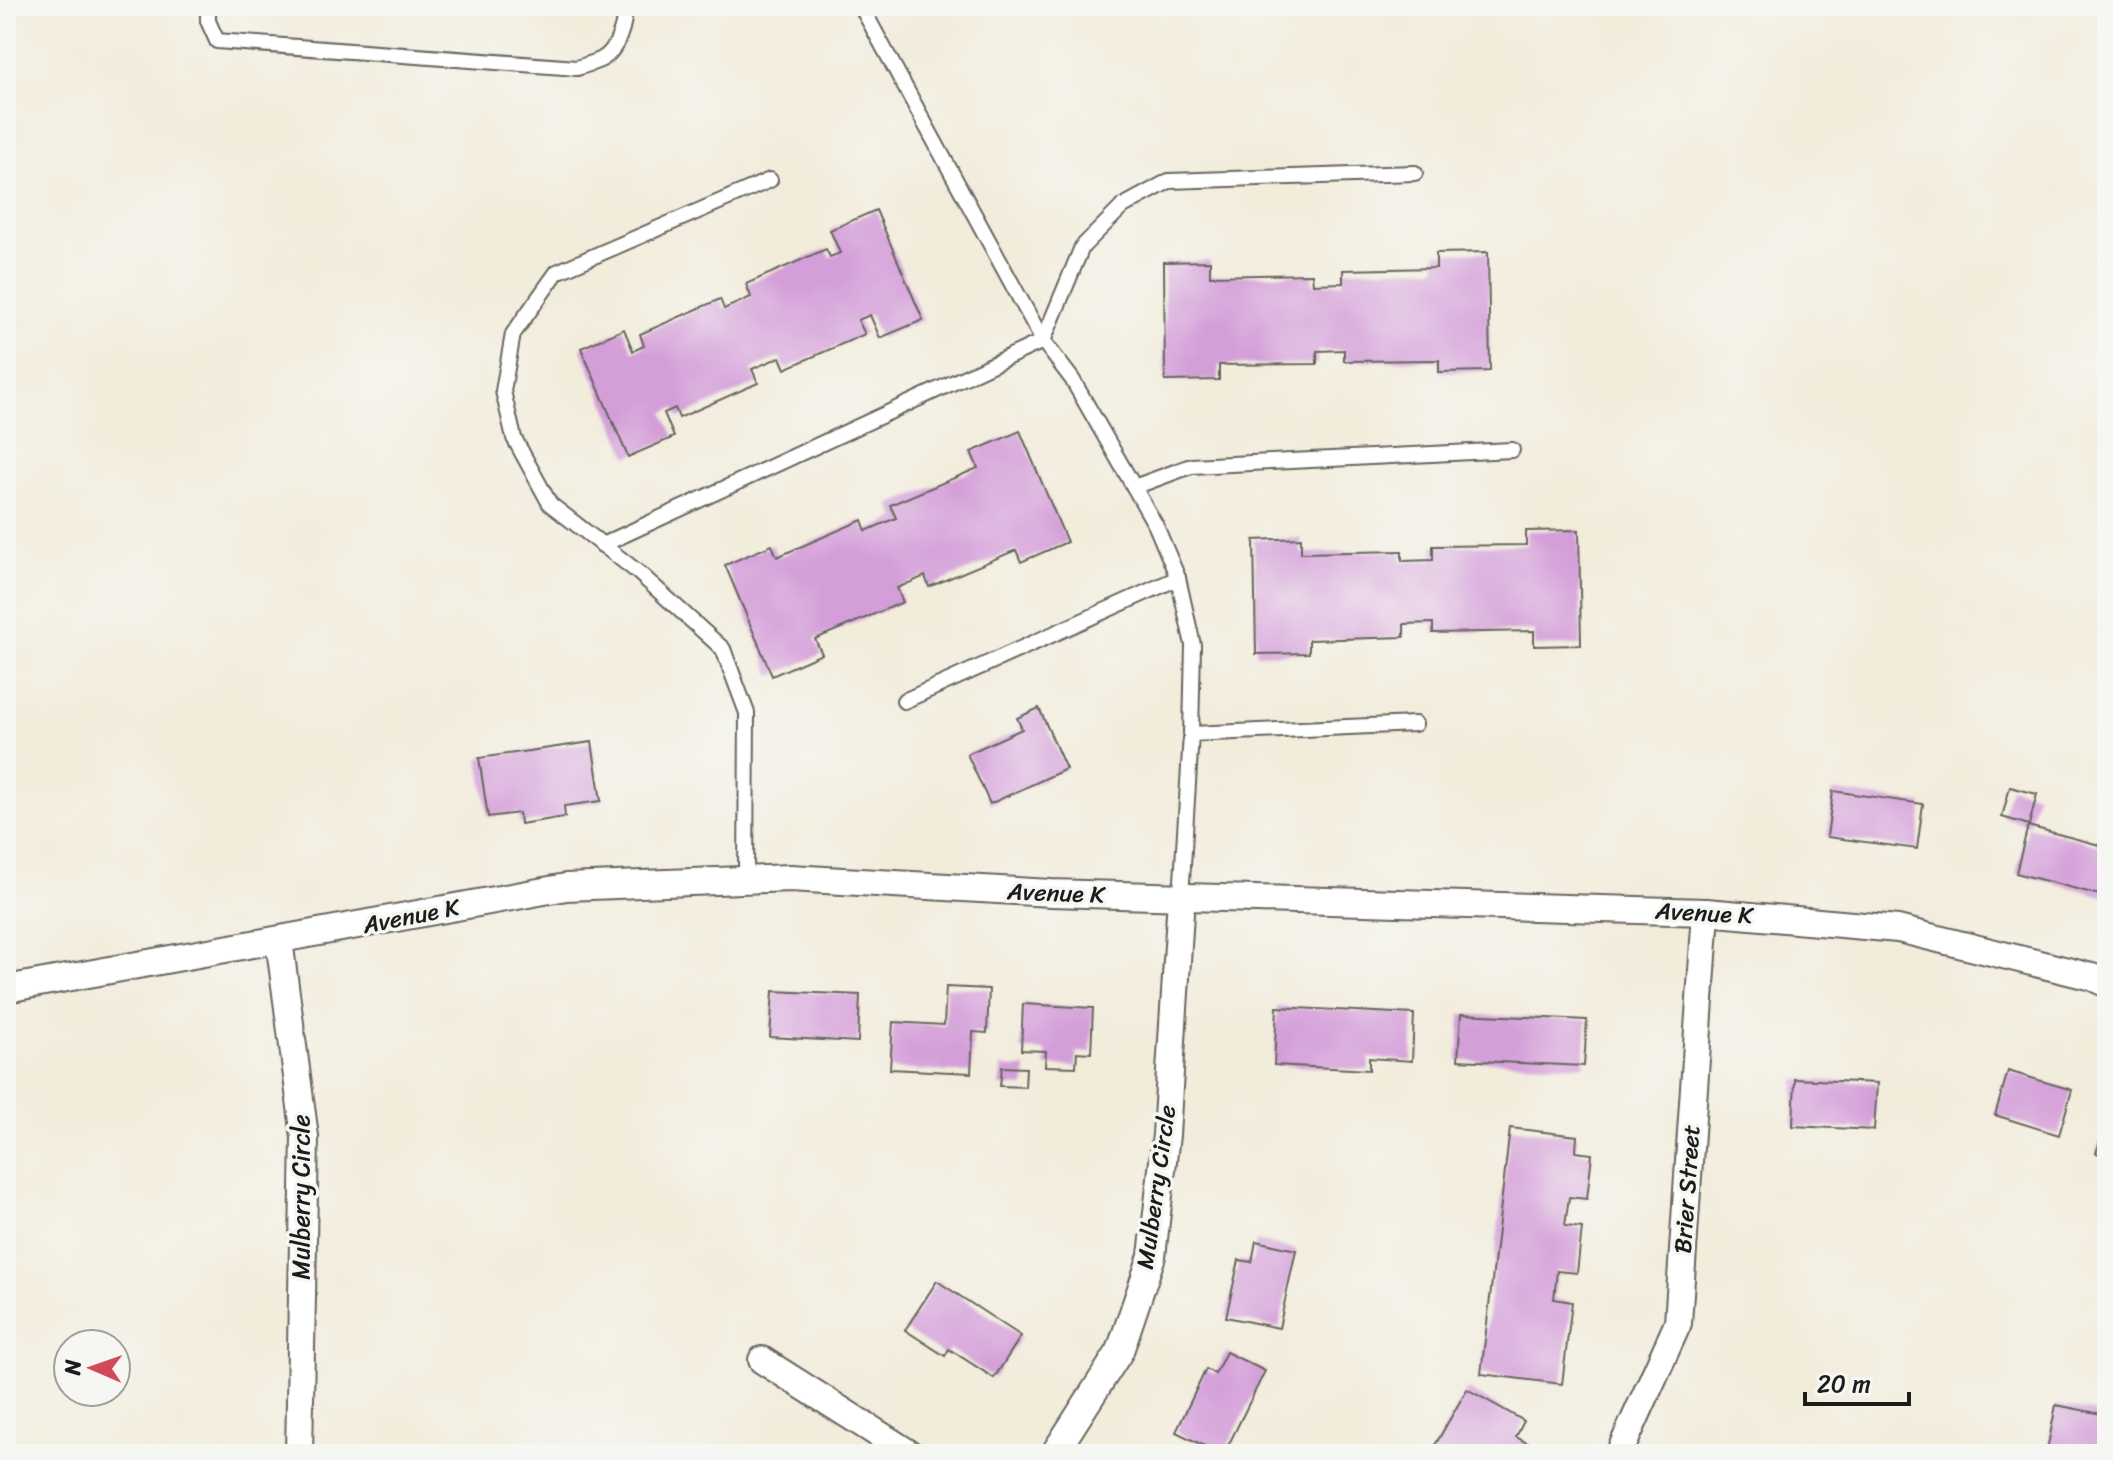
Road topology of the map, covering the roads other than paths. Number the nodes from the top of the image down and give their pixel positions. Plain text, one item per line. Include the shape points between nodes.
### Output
1 (208, 6) edge
2 (625, 6) edge
3 (861, 6) edge
4 (1415, 173) dead end
5 (770, 180) dead end
6 (1043, 341) junction
7 (1512, 450) dead end
8 (1134, 487) junction
9 (602, 545) junction
10 (1178, 578) junction
11 (904, 701) dead end
12 (1415, 724) dead end
13 (1191, 734) junction
14 (746, 880) junction
15 (1181, 898) junction
16 (1706, 912) junction
17 (279, 940) junction
18 (2107, 984) edge
19 (6, 989) edge
20 (762, 1360) dead end
21 (299, 1454) edge
22 (910, 1454) edge
23 (1054, 1454) edge
24 (1619, 1454) edge

1 - 2 lane via 217,41 577,68 605,58 618,40
3 - 6 lane
4 - 6 lane via 1169,181 1123,206 1082,247
5 - 9 lane via 557,272 513,334 503,391 514,438 550,504
6 - 8 lane via 1072,379
6 - 9 lane
7 - 8 lane via 1191,466
8 - 10 lane
9 - 14 lane via 723,649 747,713
10 - 11 lane
10 - 13 lane via 1193,645
12 - 13 lane
13 - 15 lane
14 - 15 street, Avenue K
14 - 17 street, Avenue K via 566,887
15 - 16 street, Avenue K
15 - 23 street, Mulberry Circle via 1166,1135 1152,1256 1120,1351
16 - 18 street, Avenue K via 1898,929
16 - 24 street, Brier Street via 1678,1323
17 - 19 street, Avenue K
17 - 21 street, Mulberry Circle via 305,1137
20 - 22 street

